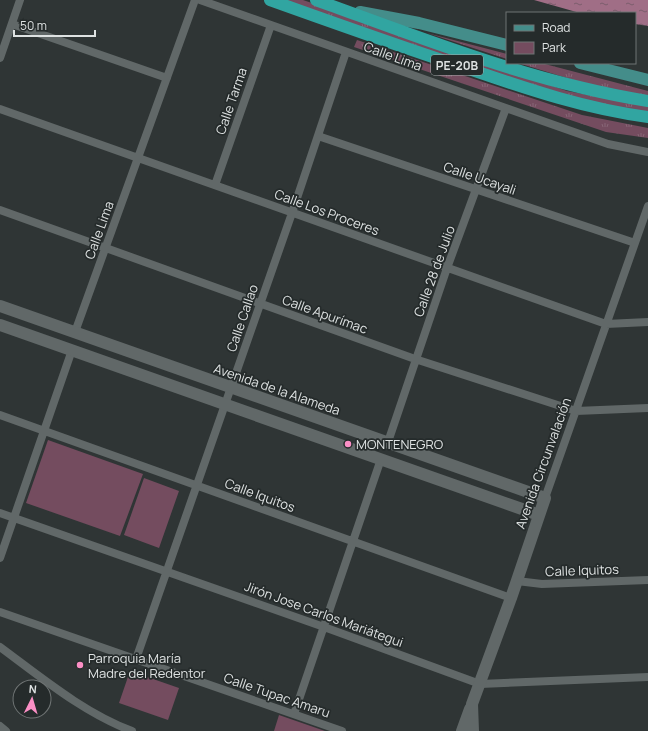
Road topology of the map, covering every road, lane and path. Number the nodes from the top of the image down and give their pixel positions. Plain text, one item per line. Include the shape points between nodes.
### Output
1 (20, 0) edge
2 (195, 0) edge
3 (200, 0) edge
4 (270, 0) edge
5 (316, 0) edge
6 (340, 9) junction
7 (12, 24) junction
8 (271, 25) junction
9 (506, 45) edge
10 (346, 52) junction
11 (0, 58) edge
12 (584, 64) edge
13 (167, 78) junction
14 (648, 80) edge
15 (648, 101) edge
16 (506, 108) junction
17 (0, 109) edge
18 (648, 117) edge
19 (318, 136) junction
20 (648, 152) edge
21 (138, 158) junction
22 (215, 186) junction
23 (476, 189) junction
24 (648, 206) edge
25 (0, 210) edge
26 (292, 213) junction
27 (635, 243) junction
28 (106, 248) junction
29 (447, 268) junction
30 (260, 303) junction
31 (0, 306) edge
32 (648, 322) edge
33 (606, 324) junction
34 (0, 325) edge
35 (75, 332) junction
36 (72, 350) junction
37 (415, 359) junction
38 (231, 387) junction
39 (225, 404) junction
40 (648, 408) edge
41 (576, 411) junction
42 (0, 415) edge
43 (45, 431) junction
44 (388, 442) junction
45 (381, 459) junction
46 (196, 486) junction
47 (545, 498) junction
48 (0, 514) edge
49 (539, 515) junction
50 (14, 518) junction
51 (354, 542) junction
52 (0, 558) edge
53 (166, 572) junction
54 (648, 580) edge
55 (517, 581) junction
56 (511, 598) junction
57 (0, 612) edge
58 (324, 627) junction
59 (0, 647) edge
60 (136, 659) junction
61 (648, 677) edge
62 (480, 684) junction
63 (472, 704) junction
64 (294, 714) junction
65 (0, 726) edge
66 (6, 731) edge
67 (132, 731) edge
68 (342, 731) edge
69 (462, 731) edge
70 (473, 731) edge

1 - 7 street
2 - 13 street, Calle Lima
3 - 8 street, Calle Lima
4 - 18 highway, PE-20B via 548,95 588,106
5 - 6 highway, PE-20B
6 - 9 main road via 419,23
6 - 15 highway, PE-20B via 530,74 611,95
7 - 11 street
7 - 13 street
8 - 10 street, Calle Lima
8 - 22 street, Calle Tarma
10 - 16 street, Calle Lima
10 - 19 street, Calle Callao
12 - 14 main road
13 - 21 street, Calle Lima
16 - 20 street, Calle Lima via 608,144
16 - 23 street, Calle 28 de Julio
17 - 21 street, Calle Los Proceres
19 - 23 street, Calle Ucayali
19 - 26 street, Calle Callao
21 - 22 street, Calle Los Proceres
21 - 28 street, Calle Lima
22 - 26 street, Calle Los Proceres
23 - 27 street, Calle Ucayali
23 - 29 street, Calle 28 de Julio
24 - 27 street, Avenida Circunvalación
25 - 28 street, Calle Apurímac
26 - 29 street, Calle Los Proceres
26 - 30 street, Calle Callao
27 - 33 street, Avenida Circunvalación
28 - 30 street, Calle Apurímac
28 - 35 street, Calle Lima
29 - 33 street, Calle Los Proceres
29 - 37 street, Calle 28 de Julio
30 - 37 street, Calle Apurímac
30 - 38 street, Calle Callao
31 - 35 street, Avenida de la Alameda
32 - 33 street, Calle Los Proceres
33 - 41 street, Avenida Circunvalación
34 - 36 street
35 - 38 street, Avenida de la Alameda
36 - 39 street
36 - 43 street
37 - 41 street, Calle Apurímac
37 - 44 street, Calle 28 de Julio
38 - 39 street, Calle Callao
38 - 44 street, Avenida de la Alameda
39 - 45 street
39 - 46 street, Calle Callao
40 - 41 street, Calle Apurímac
41 - 47 street, Avenida Circunvalación
42 - 43 street, Calle Iquitos
43 - 46 street, Calle Iquitos
43 - 50 street
44 - 47 street, Avenida de la Alameda
45 - 49 street
45 - 51 street
46 - 51 street, Calle Iquitos
46 - 53 street, Calle Callao
47 - 49 street, Avenida Circunvalación
48 - 50 street, Jirón Jose Carlos Mariátegui
49 - 55 street, Avenida Circunvalación
50 - 52 street
50 - 53 street, Jirón Jose Carlos Mariátegui
51 - 56 street, Calle Iquitos
51 - 58 street
53 - 58 street, Jirón Jose Carlos Mariátegui
53 - 60 street, Calle Callao
54 - 55 street, Calle Iquitos via 542,584
55 - 56 street, Avenida Circunvalación
56 - 62 street, Avenida Circunvalación
57 - 60 street, Calle Tupac Amaru
58 - 62 street, Jirón Jose Carlos Mariátegui
58 - 64 street
59 - 67 street via 67,696 105,719
60 - 64 street, Calle Tupac Amaru
61 - 62 street, Jirón Jose Carlos Mariátegui
62 - 63 street, Avenida Circunvalación
63 - 69 street
63 - 70 street, Avenida Circunvalación
64 - 68 street, Calle Tupac Amaru
65 - 66 street

